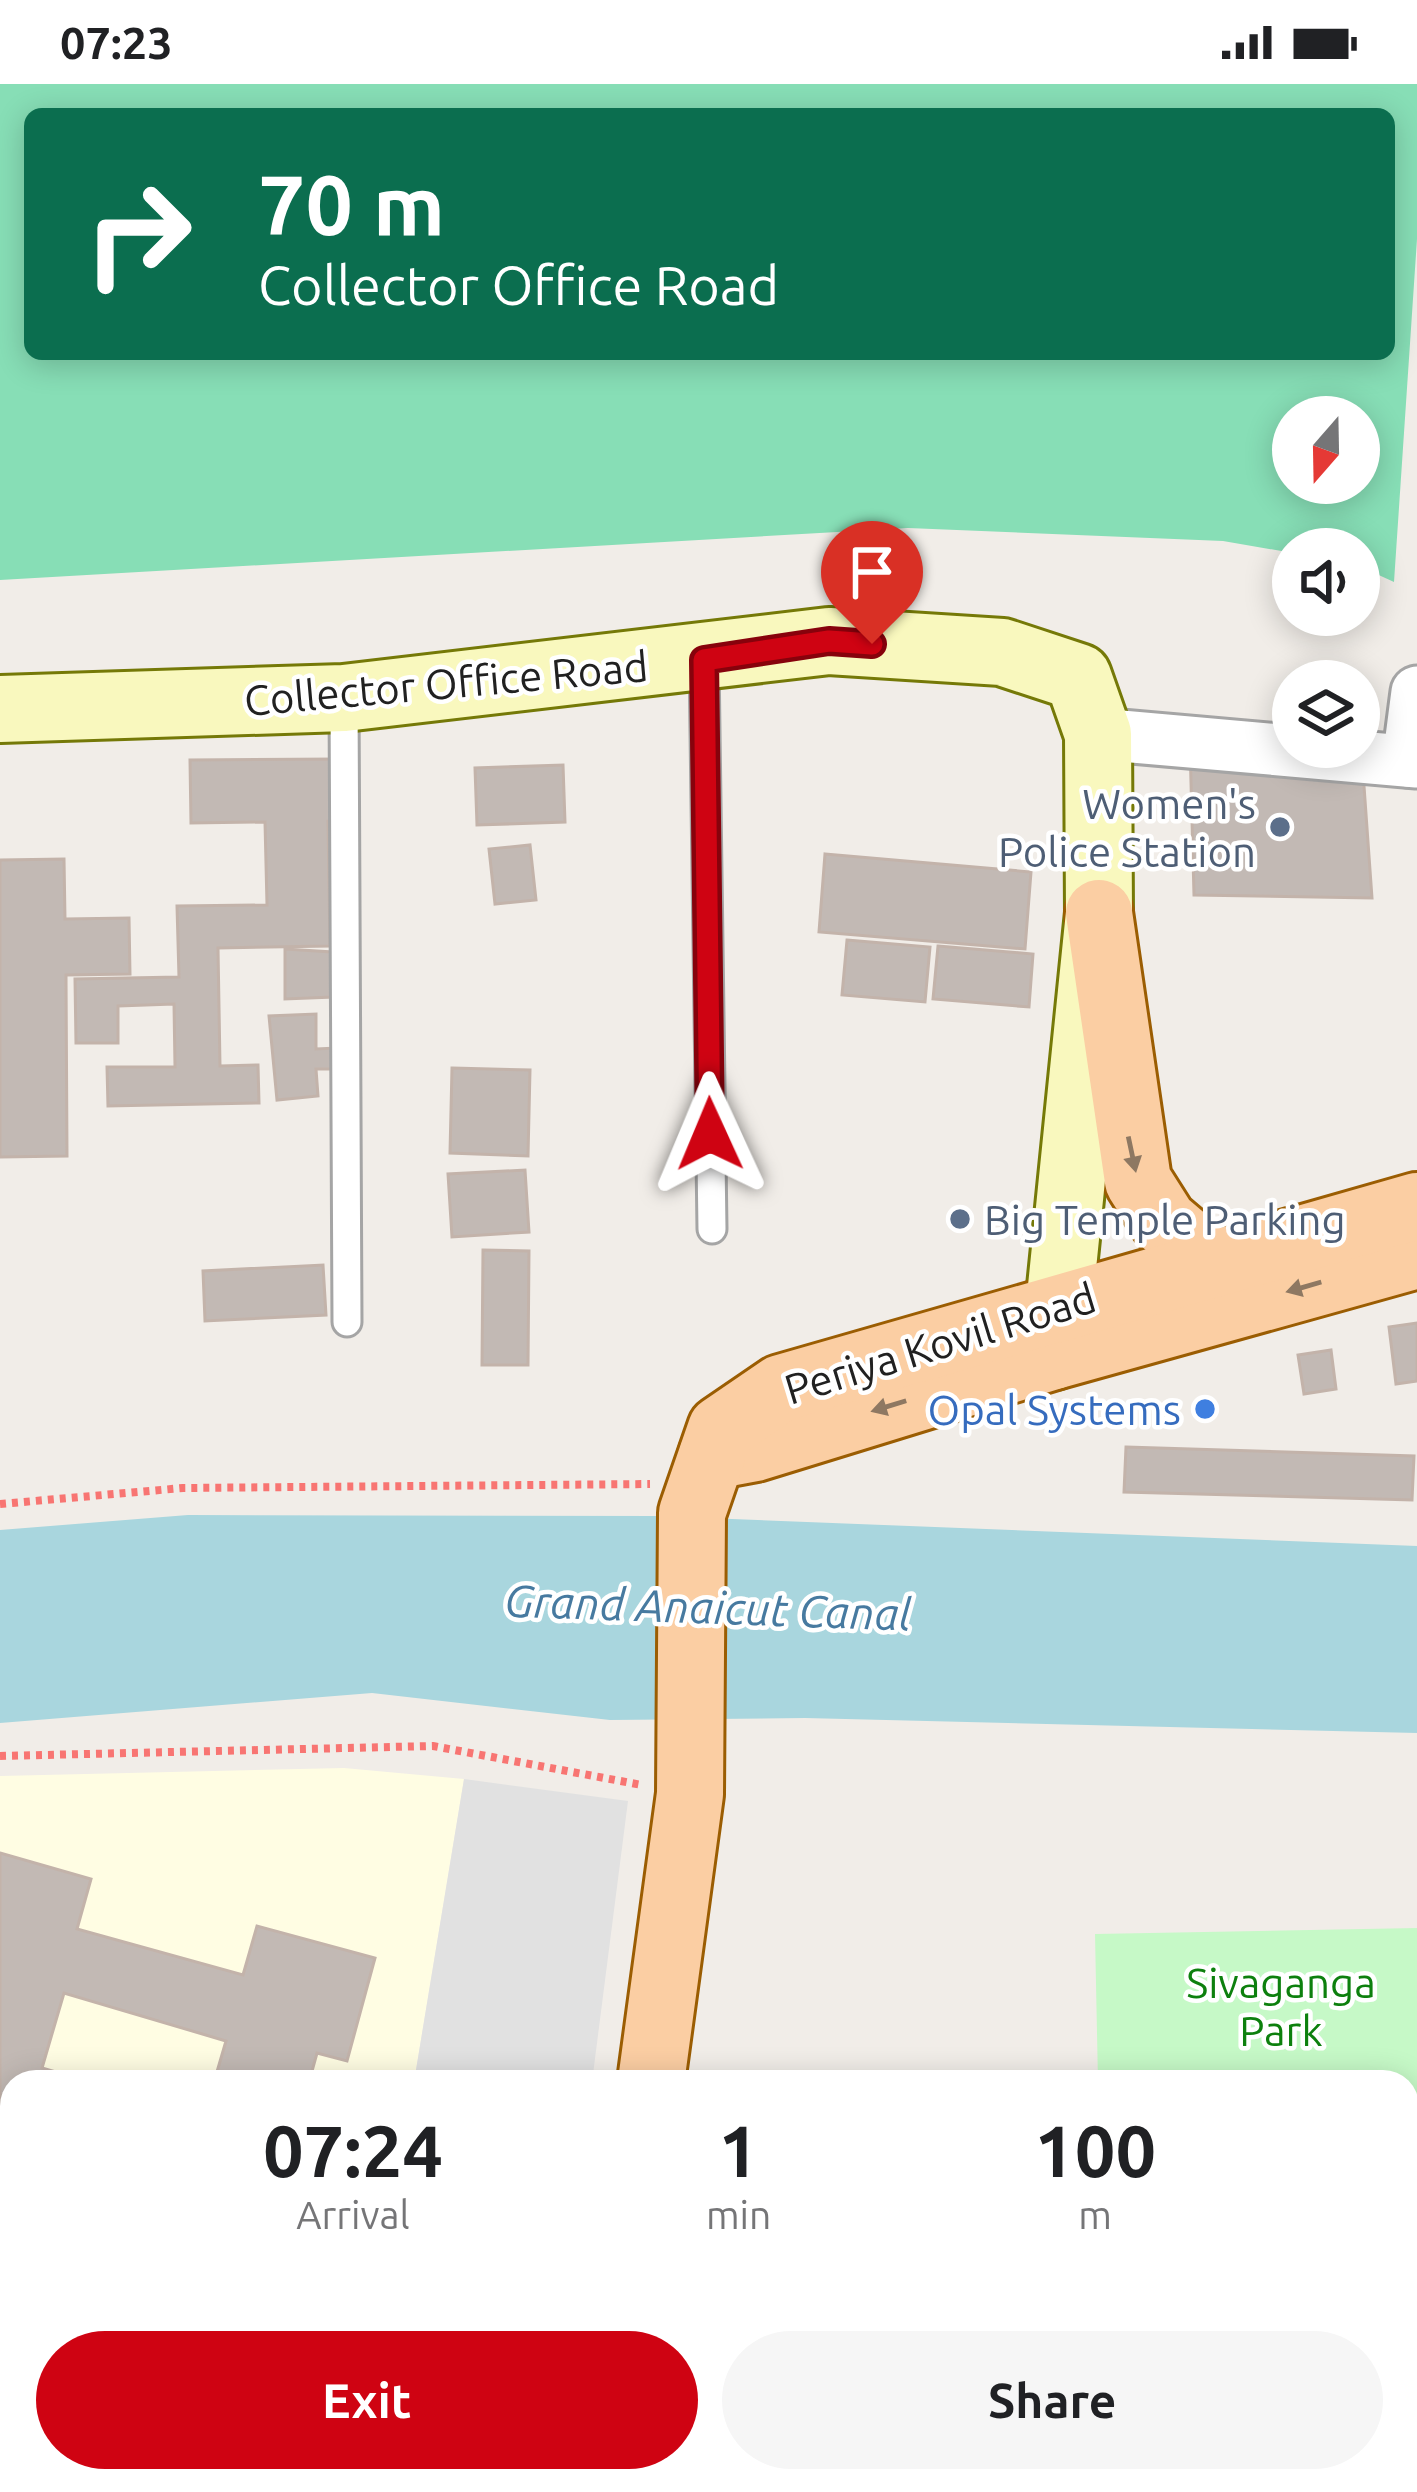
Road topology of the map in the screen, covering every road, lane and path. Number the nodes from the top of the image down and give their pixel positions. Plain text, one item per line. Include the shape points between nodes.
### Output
1 (704, 660) junction
2 (1417, 692) edge
3 (344, 698) junction
4 (0, 709) edge
5 (1098, 734) junction
6 (1412, 761) edge
7 (1099, 913) junction
8 (1417, 1206) edge
9 (712, 1229) dead end
10 (1417, 1255) edge
11 (1211, 1262) junction
12 (347, 1322) dead end
13 (1057, 1330) junction
14 (701, 1484) junction
15 (0, 1504) edge
16 (0, 1756) edge
17 (691, 1775) junction
18 (653, 2070) edge

1 - 3 main road, Collector Office Road
1 - 5 main road, Collector Office Road via 829,641 1002,652 1078,677
1 - 9 lane
2 - 6 street
3 - 4 main road, Collector Office Road
3 - 12 lane
5 - 6 street
5 - 7 main road, Collector Office Road
7 -> 11 main road via 1138,1181 1164,1222
7 - 13 main road, Collector Office Road
8 - 11 main road, Periya Kovil Road
10 -> 13 main road, Periya Kovil Road
11 - 13 main road, Periya Kovil Road
13 - 14 main road, Periya Kovil Road via 755,1448
14 - 15 path via 183,1488
14 - 17 main road
16 - 17 path via 433,1746
17 - 18 main road

